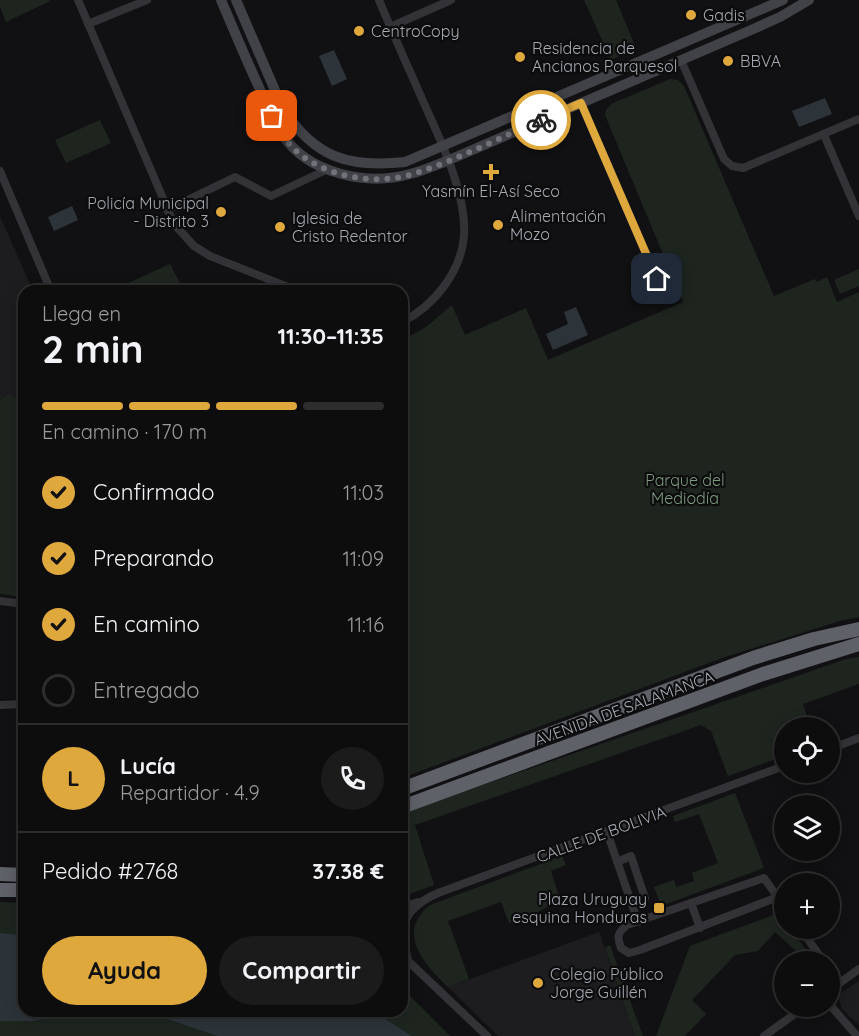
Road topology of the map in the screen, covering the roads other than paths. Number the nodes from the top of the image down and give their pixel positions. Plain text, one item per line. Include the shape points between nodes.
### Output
1 (78, 0) edge
2 (147, 0) edge
3 (221, 0) edge
4 (236, 0) edge
5 (379, 0) edge
6 (451, 0) edge
7 (783, 0) edge
8 (809, 0) edge
9 (88, 24) junction
10 (390, 27) junction
11 (681, 60) junction
12 (581, 103) junction
13 (859, 119) edge
14 (824, 135) junction
15 (443, 147) junction
16 (449, 160) junction
17 (328, 169) junction
18 (0, 171) edge
19 (167, 210) junction
20 (859, 216) edge
21 (48, 285) edge
22 (284, 285) edge
23 (666, 300) dead end
24 (408, 319) edge
25 (0, 601) edge
26 (18, 603) edge
27 (859, 629) edge
28 (859, 644) edge
29 (18, 704) edge
30 (0, 705) edge
31 (859, 738) edge
32 (840, 745) edge
33 (774, 770) edge
34 (408, 787) edge
35 (408, 805) edge
36 (607, 832) junction
37 (618, 862) junction
38 (0, 874) edge
39 (18, 874) edge
40 (0, 890) edge
41 (18, 890) edge
42 (774, 892) edge
43 (774, 899) edge
44 (418, 902) junction
45 (632, 902) junction
46 (692, 903) junction
47 (408, 905) edge
48 (408, 917) edge
49 (638, 921) junction
50 (700, 927) junction
51 (408, 964) edge
52 (859, 969) edge
53 (840, 982) edge
54 (840, 1016) edge
55 (791, 1017) edge
56 (487, 1036) edge
57 (764, 1036) edge
58 (857, 1036) edge

1 - 9 street
2 - 9 street
3 - 17 street via 282,135 296,150
4 - 15 street via 283,109 311,142 341,158 372,165 405,162
5 - 10 street
6 - 10 street
7 - 15 street
8 - 11 street via 780,17
9 - 19 street
10 - 15 street
11 - 12 street
11 - 14 street via 724,159 732,166 743,168
12 - 16 street
12 - 23 street
13 - 14 street
14 - 20 street
15 - 16 street
16 - 17 street via 398,177 369,179
16 - 24 street via 462,213 464,236 460,252 450,277 432,301
17 - 19 street via 271,196 235,177
18 - 21 street
19 - 22 street via 184,236 202,251
25 - 26 street
27 - 34 highway, AVENIDA DE SALAMANCA via 733,665
28 - 35 highway, AVENIDA DE SALAMANCA via 763,674
29 - 30 street
31 - 32 street
33 - 36 street, CALLE DE BOLIVIA
36 - 37 street
36 - 44 street, CALLE DE BOLIVIA
37 - 45 street
37 - 45 street via 631,856 645,897
38 - 39 highway
40 - 41 highway
42 - 46 street via 764,878
43 - 50 street
44 - 47 street, CALLE DE BOLIVIA
44 - 48 street
45 - 49 street
46 - 49 street
46 - 50 street
49 - 50 street via 627,925 618,936 621,948 629,953
51 - 56 street
52 - 53 street
54 - 58 street
55 - 57 street

